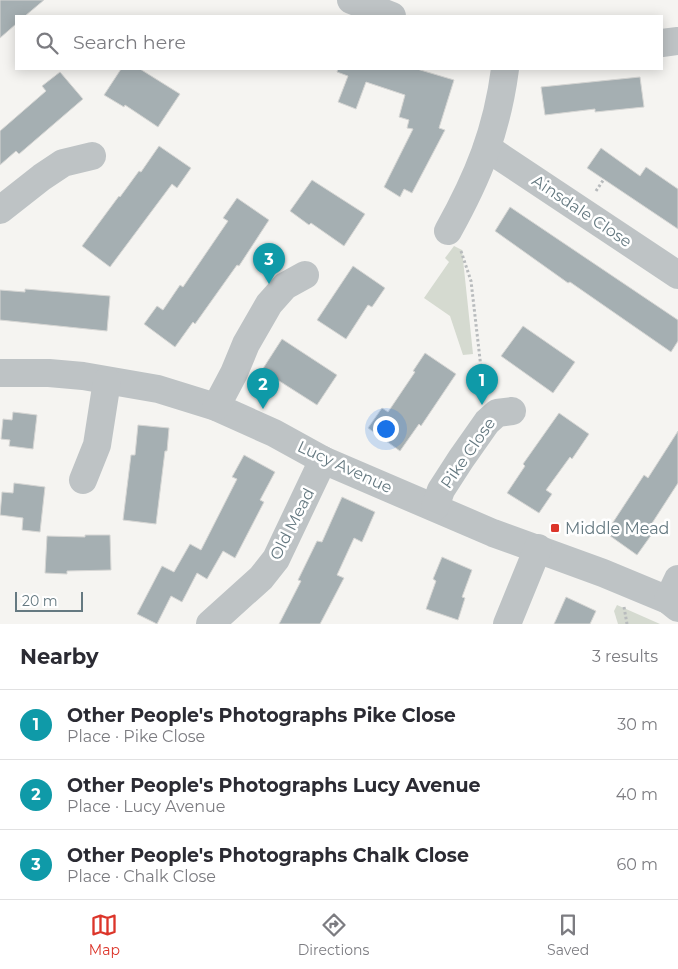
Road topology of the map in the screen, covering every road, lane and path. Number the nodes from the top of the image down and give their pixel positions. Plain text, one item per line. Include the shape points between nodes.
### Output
1 (351, 0) edge
2 (389, 15) edge
3 (678, 41) edge
4 (663, 43) edge
5 (505, 70) edge
6 (487, 148) junction
7 (92, 156) dead end
8 (0, 210) edge
9 (453, 238) joint
10 (305, 275) dead end
11 (678, 275) edge
12 (0, 373) edge
13 (107, 380) junction
14 (216, 407) junction
15 (512, 411) dead end
16 (487, 422) junction
17 (323, 460) junction
18 (83, 480) dead end
19 (435, 508) junction
20 (538, 548) junction
21 (675, 596) edge
22 (623, 603) dead end
23 (210, 624) edge
24 (507, 624) edge
25 (627, 624) edge

1 - 2 street
3 - 4 street
5 - 6 street
6 - 9 street
6 - 11 street, Ainsdale Close
7 - 8 street via 64,163
9 - 16 path via 472,281
10 - 14 street via 285,286 269,304
12 - 13 street, Lucy Avenue via 49,373
13 - 14 street, Lucy Avenue via 158,389
13 - 18 street via 97,445
14 - 17 street, Lucy Avenue
15 - 16 street, Pike Close via 497,413
16 - 19 street, Pike Close via 441,490
17 - 19 street, Lucy Avenue
17 - 23 street, Old Mead via 276,559 261,578
19 - 20 street, Lucy Avenue
20 - 21 street, Lucy Avenue
20 - 24 street
22 - 25 path

